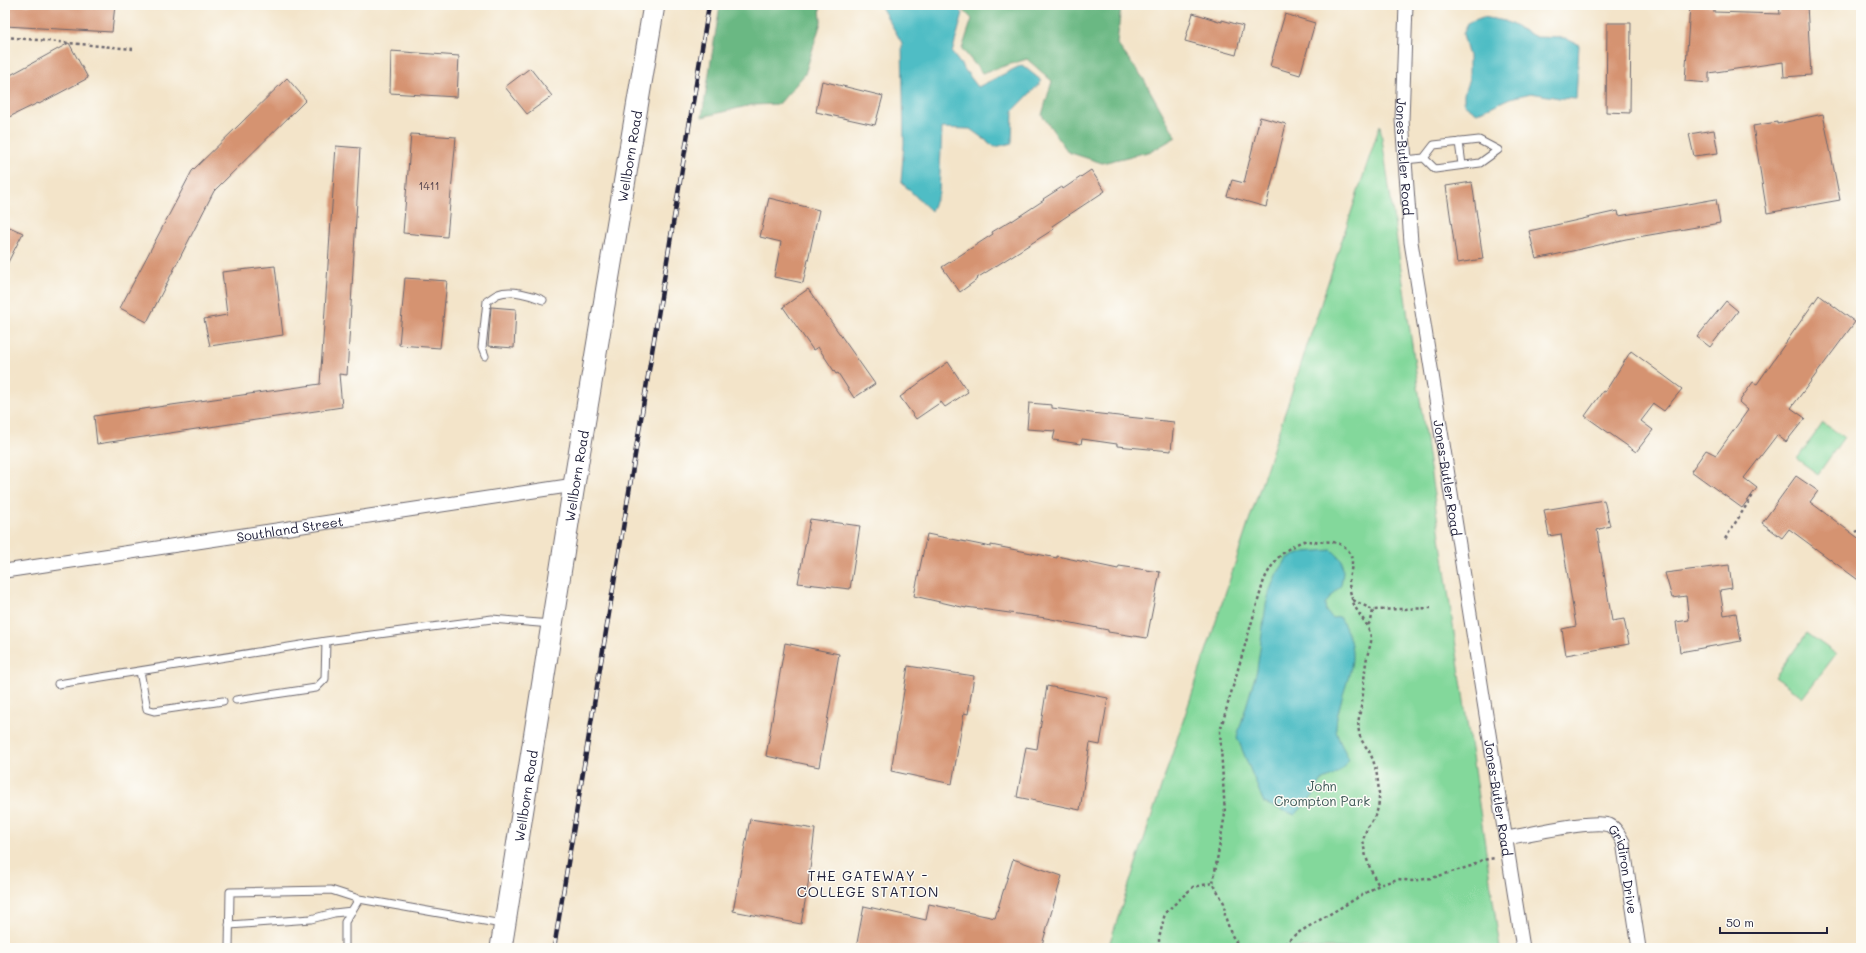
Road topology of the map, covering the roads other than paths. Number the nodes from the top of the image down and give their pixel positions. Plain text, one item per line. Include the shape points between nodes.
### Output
1 (654, 5) edge
2 (1406, 5) edge
3 (1459, 142) junction
4 (1424, 158) junction
5 (1405, 160) junction
6 (1462, 166) junction
7 (543, 300) dead end
8 (485, 356) dead end
9 (574, 485) junction
10 (5, 570) edge
11 (551, 624) junction
12 (326, 641) junction
13 (140, 671) junction
14 (58, 684) dead end
15 (236, 700) dead end
16 (224, 701) dead end
17 (1506, 838) junction
18 (359, 899) junction
19 (352, 911) junction
20 (229, 925) junction
21 (504, 925) junction
22 (229, 948) edge
23 (344, 948) edge
24 (501, 948) edge
25 (1523, 948) edge
26 (1639, 948) edge

1 - 9 main road, Wellborn Road
2 - 5 street, Jones-Butler Road via 1402,120
3 - 4 lane via 1434,145
3 - 6 lane
3 - 6 lane via 1479,140 1498,150 1480,163
4 - 5 lane
4 - 6 lane via 1435,169
5 - 17 street, Jones-Butler Road via 1410,242
7 - 8 lane via 529,294 513,293 498,294 487,301 482,348
9 - 10 street, Southland Street
9 - 11 main road, Wellborn Road
11 - 12 lane via 492,619
11 - 21 main road, Wellborn Road
12 - 13 lane
12 - 15 lane via 326,679 316,688
13 - 14 lane
13 - 16 lane via 147,709 154,711
17 - 25 street, Jones-Butler Road
17 - 26 street, Gridiron Drive via 1592,823 1609,825 1623,842
18 - 19 lane
18 - 20 lane via 331,890 230,892
18 - 21 lane
19 - 20 lane via 334,912 311,919
19 - 23 lane via 345,922
20 - 22 lane
21 - 24 main road, Wellborn Road

